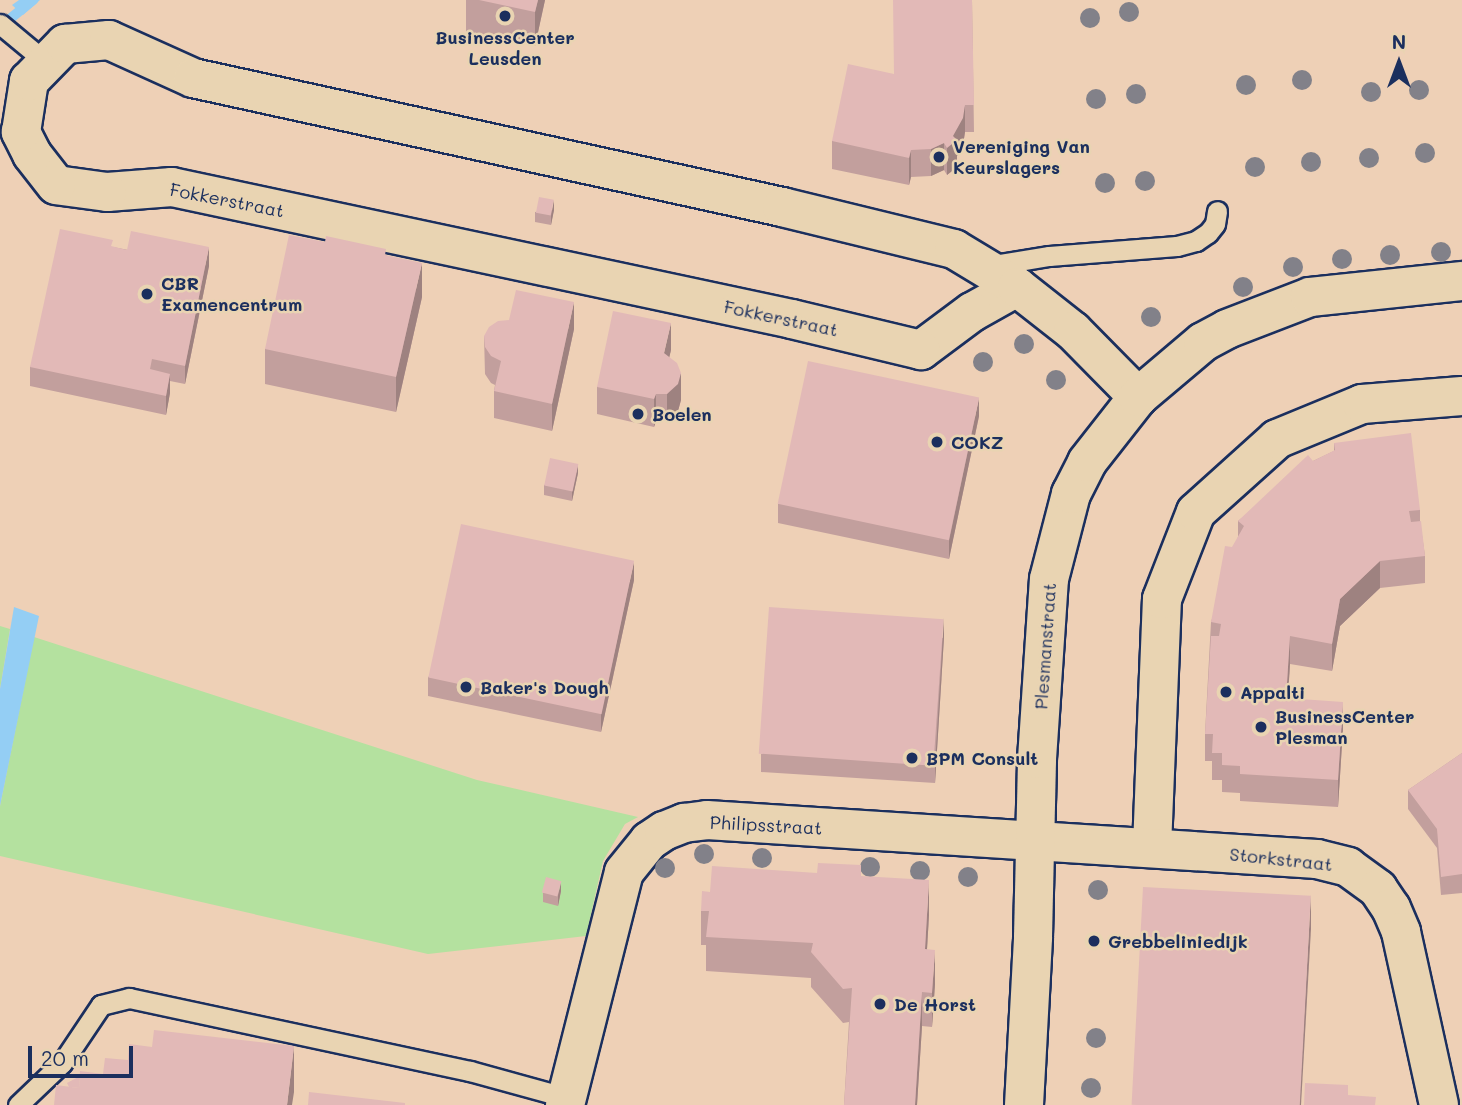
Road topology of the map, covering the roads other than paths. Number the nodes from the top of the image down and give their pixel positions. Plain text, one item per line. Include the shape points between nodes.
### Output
1 (6, 29) edge
2 (47, 63) junction
3 (1217, 211) dead end
4 (1002, 276) junction
5 (1462, 281) edge
6 (1462, 396) edge
7 (1138, 397) junction
8 (1035, 841) junction
9 (1153, 847) junction
10 (566, 1102) edge
11 (18, 1105) edge
12 (1024, 1105) edge
13 (1439, 1105) edge

1 - 2 lane
2 - 4 street, Fokkerstraat via 65,44 109,40 194,78 896,233 954,249
2 - 4 street, Fokkerstraat via 29,81 21,132 56,185 107,192 172,187 792,319 921,351 972,312
3 - 4 lane via 1208,233 1186,243 1049,256
4 - 7 street, Fokkerstraat via 1073,331
5 - 7 street, Plesmanstraat via 1310,297 1215,335
6 - 9 street via 1362,404 1277,439 1196,512 1162,598
7 - 8 street, Plesmanstraat via 1087,462 1072,494 1049,579
8 - 9 street, Storkstraat
8 - 10 street, Philipsstraat via 707,820 664,831 637,854 621,881
8 - 12 street, Plesmanstraat
9 - 13 street, Storkstraat via 1317,859 1348,867 1378,889 1401,932
10 - 11 lane, Philipsstraat via 470,1071 130,998 101,1005 62,1063

